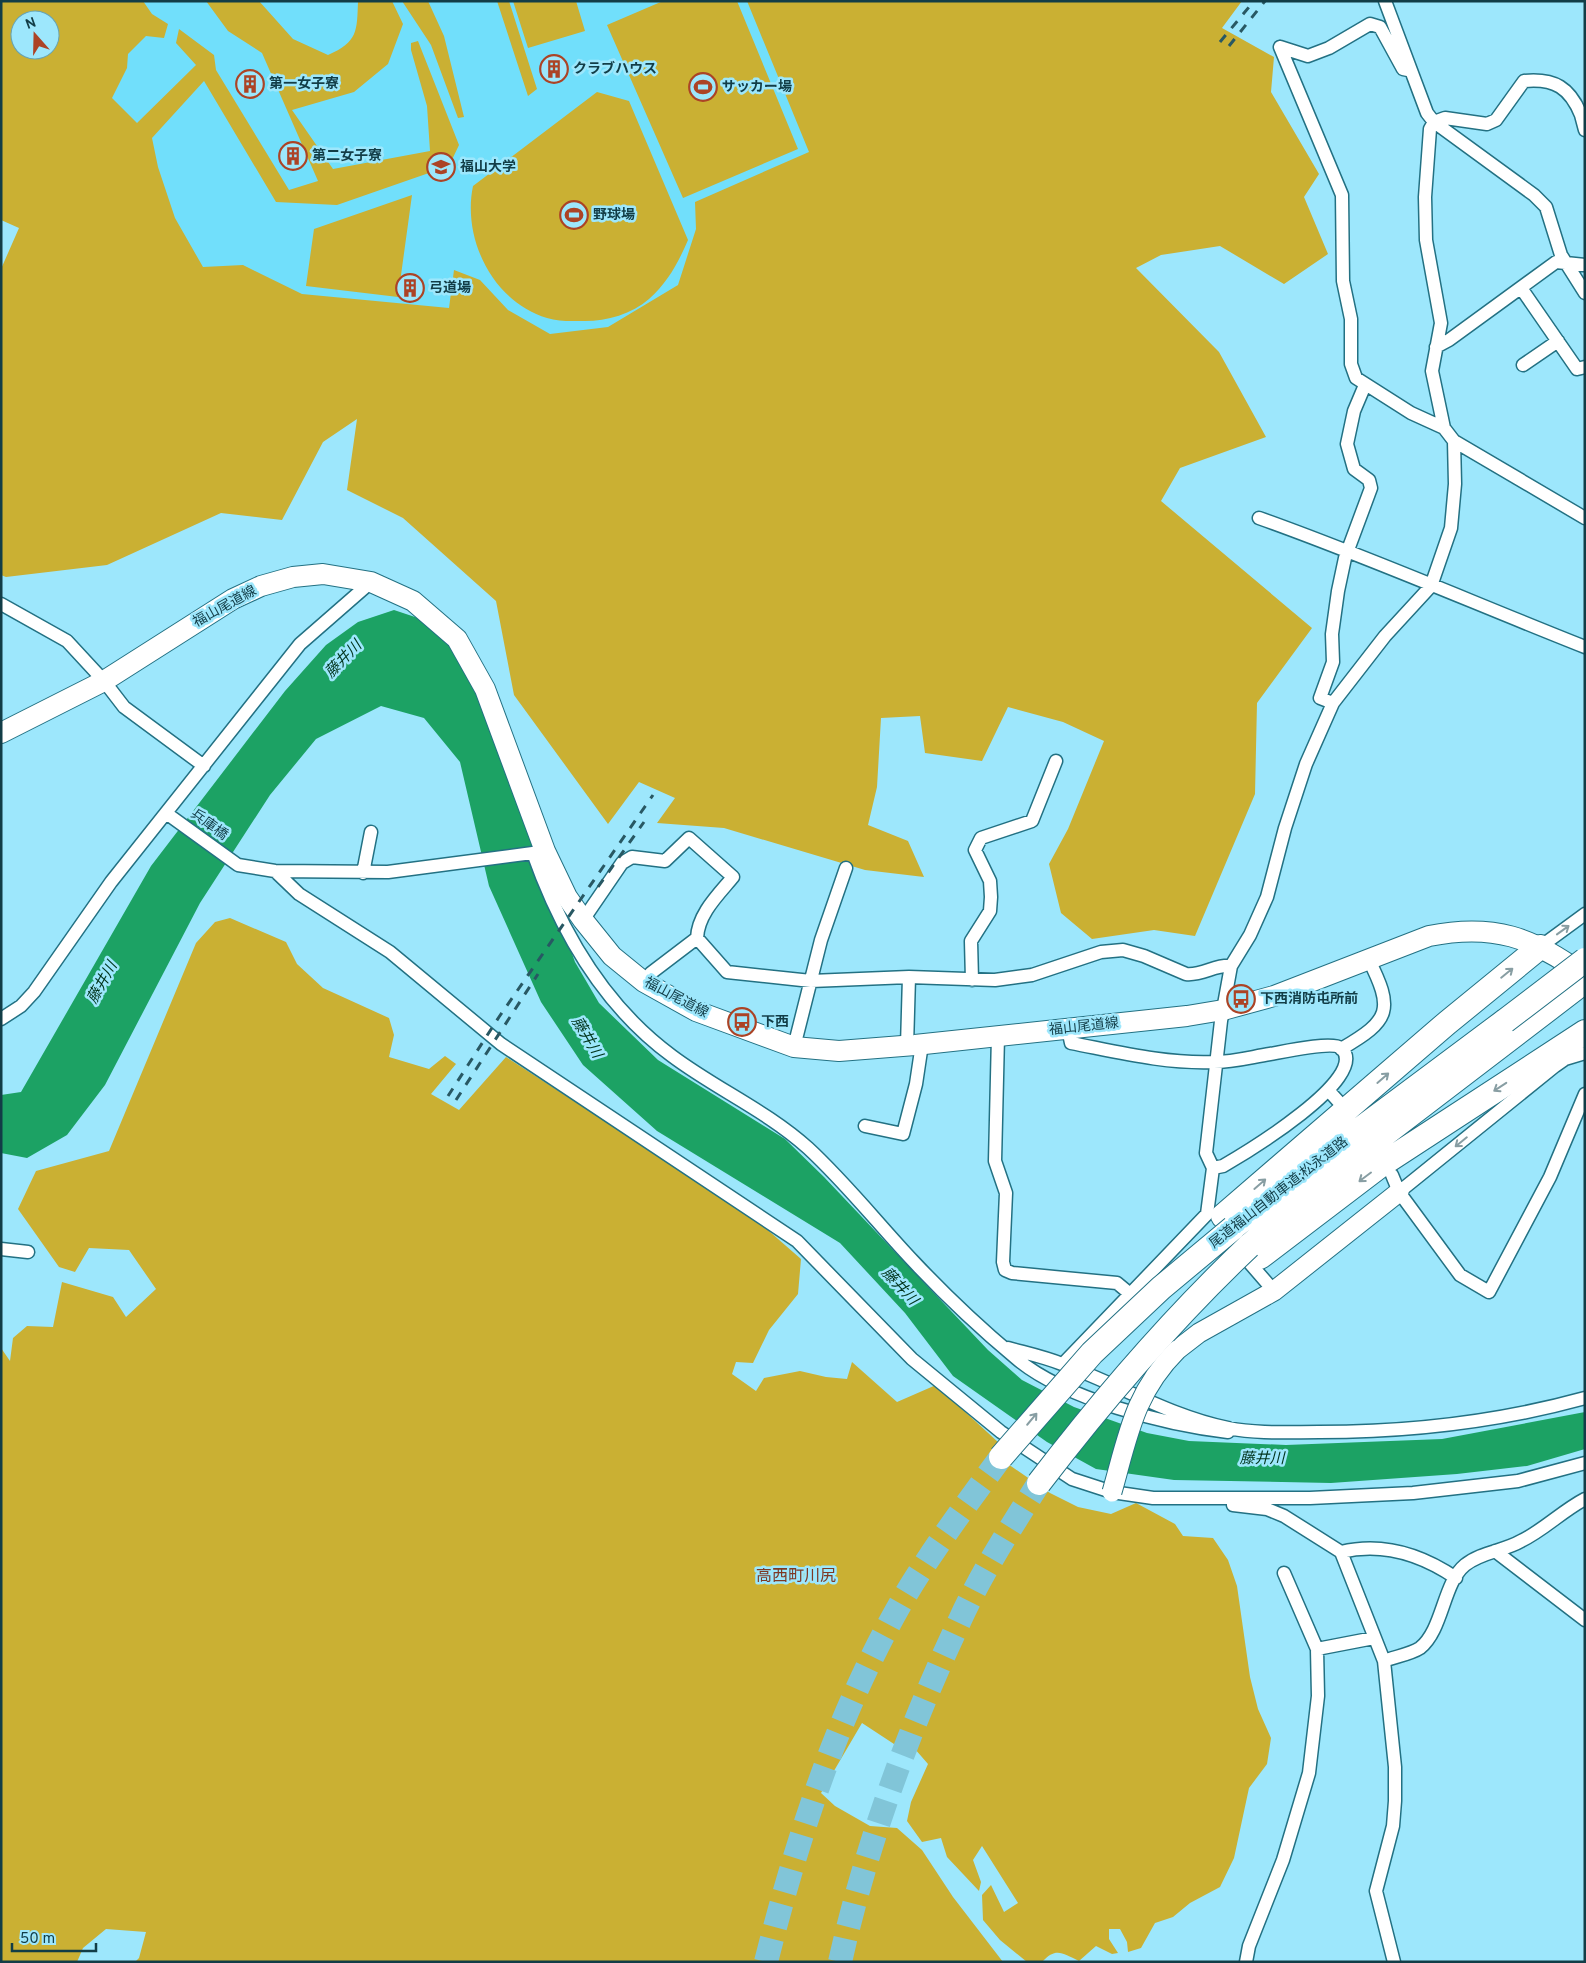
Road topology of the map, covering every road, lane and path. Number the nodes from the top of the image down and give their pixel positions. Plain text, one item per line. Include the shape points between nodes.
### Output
1 (1385, 1) edge
2 (1412, 71) junction
3 (1583, 115) edge
4 (1434, 122) junction
5 (1585, 130) edge
6 (1565, 264) junction
7 (1585, 265) edge
8 (1521, 288) junction
9 (1585, 293) edge
10 (1558, 342) junction
11 (1436, 347) junction
12 (1523, 365) dead end
13 (1585, 367) edge
14 (1365, 385) junction
15 (1444, 428) junction
16 (1454, 441) junction
17 (1259, 518) dead end
18 (1585, 518) edge
19 (1350, 550) junction
20 (371, 582) junction
21 (1431, 586) junction
22 (1, 604) edge
23 (1585, 647) edge
24 (104, 681) junction
25 (1332, 703) junction
26 (1, 733) edge
27 (1056, 761) dead end
28 (204, 766) junction
29 (170, 815) junction
30 (371, 832) dead end
31 (536, 853) junction
32 (846, 868) dead end
33 (275, 871) junction
34 (363, 872) junction
35 (1585, 914) edge
36 (583, 920) junction
37 (697, 938) junction
38 (1540, 947) junction
39 (1368, 958) junction
40 (1585, 960) edge
41 (1232, 966) junction
42 (1585, 976) edge
43 (909, 977) junction
44 (972, 980) junction
45 (811, 981) junction
46 (1585, 981) edge
47 (644, 982) junction
48 (1223, 1010) junction
49 (1, 1019) edge
50 (1510, 1028) junction
51 (1068, 1029) junction
52 (1585, 1032) edge
53 (998, 1036) junction
54 (915, 1045) junction
55 (794, 1047) junction
56 (1341, 1049) junction
57 (1585, 1053) edge
58 (1216, 1062) junction
59 (1328, 1090) junction
60 (1585, 1094) edge
61 (1338, 1101) dead end
62 (865, 1126) dead end
63 (1213, 1168) junction
64 (1395, 1184) junction
65 (1221, 1219) junction
66 (1, 1249) edge
67 (28, 1252) dead end
68 (1254, 1252) junction
69 (1274, 1291) junction
70 (1129, 1292) junction
71 (1006, 1347) junction
72 (1063, 1364) junction
73 (1585, 1398) edge
74 (1228, 1428) junction
75 (1001, 1457) tunnel mouth
76 (1585, 1463) edge
77 (1039, 1482) tunnel mouth
78 (1112, 1492) junction
79 (1153, 1498) junction
80 (1585, 1499) edge
81 (1496, 1551) junction
82 (1341, 1552) junction
83 (1284, 1573) dead end
84 (1456, 1578) junction
85 (1585, 1620) edge
86 (1374, 1638) junction
87 (1317, 1649) junction
88 (1384, 1661) junction
89 (1246, 1962) edge
90 (1394, 1962) edge

1 - 2 street
2 - 4 street
2 - 14 street via 1403,69 1380,27 1370,24 1329,48 1308,56 1280,47 1342,195 1344,281 1351,319 1351,364 1356,378
3 - 4 street via 1574,97 1566,90 1529,80 1519,86 1496,120 1487,124 1445,118
3 - 5 street
4 - 6 street via 1546,207
4 - 11 street via 1430,129 1426,240 1441,323
6 - 7 street
6 - 8 street via 1556,262
6 - 9 street
8 - 10 street
8 - 11 street
10 - 12 street
10 - 13 street via 1577,369
11 - 15 street via 1432,371
14 - 15 street via 1411,413
14 - 19 street via 1354,411 1347,444 1354,469 1369,480 1371,488
15 - 16 street
16 - 18 street
16 - 21 street via 1451,528
17 - 19 street
19 - 21 street
19 - 25 street via 1338,591 1332,634 1333,662 1320,698
20 - 24 main road, 福山尾道線 via 323,574 292,577 261,586 233,599
20 - 28 street via 300,644
20 - 31 main road, 福山尾道線 via 413,601 457,639 485,689
21 - 23 street
21 - 25 street
22 - 24 street via 67,641
24 - 26 main road, 福山尾道線
24 - 28 street via 124,707
25 - 41 street via 1306,764 1267,897
27 - 44 street via 1032,821 981,838 975,850 990,881 991,897 990,911 971,941
28 - 29 street
29 - 33 street, 兵庫橋 via 238,865
29 - 49 street via 111,882 34,992 21,1006
30 - 34 street
31 - 34 street, 兵庫橋 via 388,872
31 - 36 main road, 福山尾道線
31 - 71 street via 541,878 588,970 607,996 672,1056 763,1114 808,1148 915,1264 970,1318
32 - 45 street via 821,940
33 - 34 street, 兵庫橋
33 - 78 street via 299,894 390,952 501,1044 798,1241 912,1359 1001,1432 1072,1479
38 -> 35 street
36 - 37 street via 622,863 632,857 665,861 689,838 733,877 712,902 698,927
36 - 47 main road, 福山尾道線 via 612,956
37 - 45 street via 727,972
37 - 47 street
38 - 39 main road, 福山尾道線 via 1505,934 1453,931 1428,936
38 - 42 main road, 福山尾道線
65 -> 38 highway
39 - 48 main road, 福山尾道線 via 1274,996
39 - 56 street via 1385,997 1385,1010 1368,1033
40 - 50 highway, 尾道福山自動車道;松永道路, bridge
41 - 44 street via 1224,965 1192,975 1123,950 1101,952 1032,975
41 - 48 street
43 - 44 street
43 - 45 street
43 - 54 street
45 - 55 street
46 - 50 highway, 尾道福山自動車道;松永道路
47 - 55 main road, 福山尾道線 via 696,1011
48 - 51 main road, 福山尾道線
48 - 58 street
50 - 65 highway, 尾道福山自動車道;松永道路 via 1327,1154
50 - 68 highway, 尾道福山自動車道;松永道路 via 1343,1166
51 - 53 main road, 福山尾道線
51 - 58 street via 1071,1043 1158,1059
52 -> 68 highway
53 - 54 main road, 福山尾道線
53 - 70 street via 995,1161 1006,1193 1005,1270 1117,1283
54 - 55 main road, 福山尾道線 via 839,1051
54 - 62 street via 916,1084 903,1134
56 - 58 street via 1320,1046
56 - 59 street via 1345,1066
57 -> 64 street via 1555,1066
58 - 63 street via 1206,1153
59 - 61 street
59 - 63 street via 1280,1131 1223,1166
60 - 64 street via 1550,1177 1490,1292 1460,1275
63 - 65 street
64 - 69 street
65 - 69 street
65 - 70 street
75 -> 65 highway, 尾道福山自動車道;松永道路, bridge via 1092,1352 1161,1288
66 - 67 street
68 - 77 highway, 尾道福山自動車道;松永道路, bridge via 1166,1328
69 - 78 street, bridge via 1199,1333 1158,1369 1136,1409
70 - 72 street
71 - 72 street
71 - 74 street via 1017,1359 1045,1377 1085,1397 1191,1428 1228,1432
72 - 74 street via 1154,1405
73 - 74 street via 1542,1410 1467,1423 1371,1432 1268,1433
76 - 79 street via 1518,1481 1413,1493 1310,1498
78 - 79 street
79 - 82 street via 1267,1509
80 - 81 street via 1522,1541
81 - 84 street via 1465,1565
81 - 85 street
82 - 84 street via 1359,1548 1390,1550 1422,1559
82 - 86 street
83 - 87 street
84 - 88 street via 1430,1634 1419,1648
86 - 87 street
86 - 88 street
87 - 89 street via 1318,1696 1308,1774 1283,1860 1248,1946
88 - 90 street via 1395,1767 1395,1801 1393,1826 1376,1891

